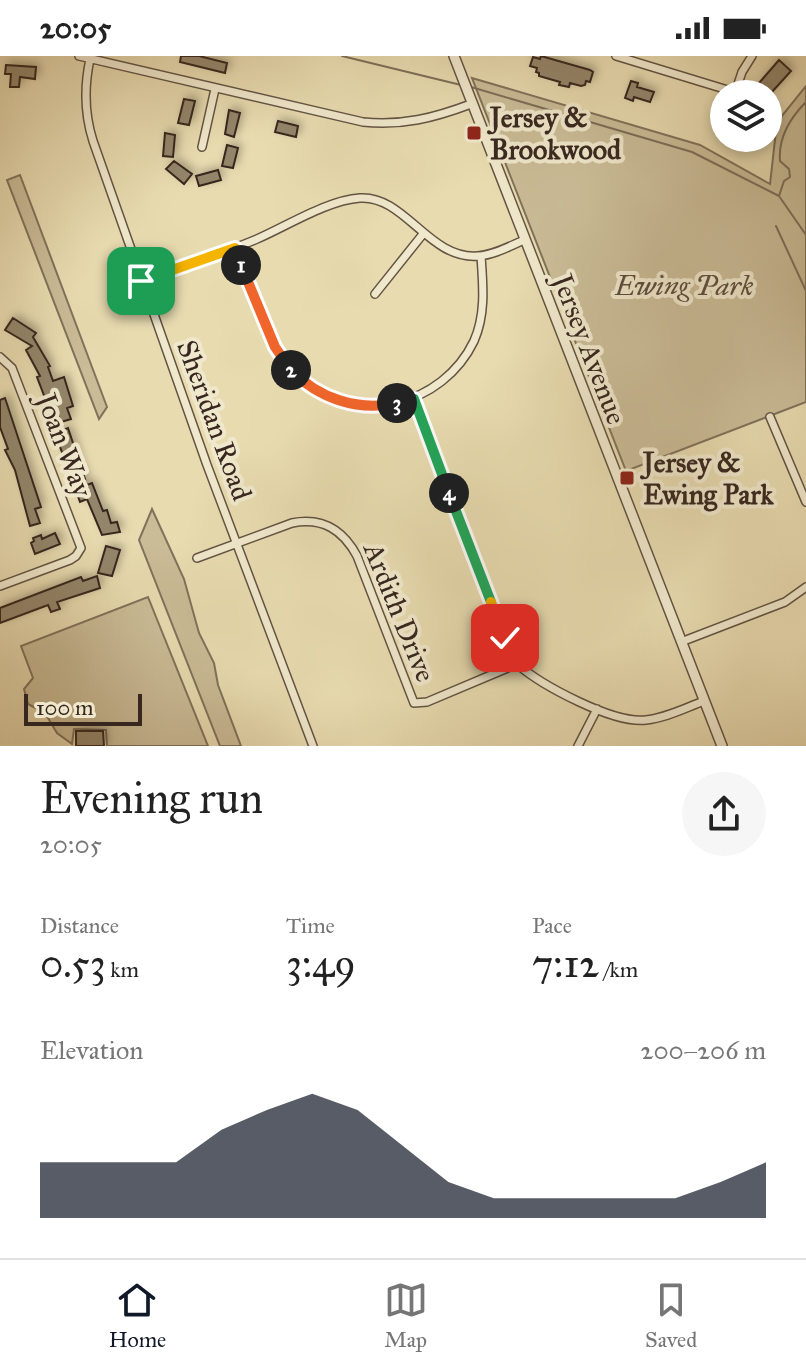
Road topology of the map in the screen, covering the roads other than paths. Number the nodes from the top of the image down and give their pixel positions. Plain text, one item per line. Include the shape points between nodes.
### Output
1 (79, 56) edge
2 (454, 56) edge
3 (616, 56) edge
4 (752, 56) edge
5 (90, 59) junction
6 (638, 59) edge
7 (215, 89) junction
8 (470, 101) junction
9 (202, 147) dead end
10 (423, 234) junction
11 (524, 240) junction
12 (235, 248) junction
13 (481, 256) junction
14 (141, 281) junction
15 (375, 294) dead end
16 (0, 357) edge
17 (414, 399) junction
18 (770, 417) dead end
19 (806, 502) edge
20 (237, 544) junction
21 (197, 558) dead end
22 (0, 586) edge
23 (806, 587) edge
24 (681, 642) junction
25 (517, 664) junction
26 (704, 701) junction
27 (597, 709) junction
28 (313, 746) edge
29 (578, 746) edge
30 (722, 746) edge

1 - 5 street
2 - 8 street, Jersey Avenue
3 - 6 street
4 - 6 street via 731,91
5 - 7 street
5 - 14 street, Sheridan Road via 88,126
7 - 8 street via 384,124 425,120
7 - 9 street
8 - 11 street, Jersey Avenue
10 - 12 street via 390,206 363,198 328,207
10 - 13 street via 448,249
10 - 15 street
11 - 13 street
11 - 24 street, Jersey Avenue
12 - 14 street
12 - 17 street via 275,347 300,379 355,405
13 - 17 street via 483,306 474,341 447,378
14 - 20 street, Sheridan Road
16 - 22 street, Joan Way via 12,368 80,543 79,553 70,560
17 - 25 street
18 - 19 street
20 - 21 street, Ardith Drive
20 - 25 street, Ardith Drive via 301,521 324,523 342,534 357,556 416,705
20 - 28 street, Sheridan Road
23 - 24 street via 785,602
24 - 26 street, Jersey Avenue
25 - 27 street via 537,681
26 - 27 street via 647,720
26 - 30 street, Jersey Avenue
27 - 29 street

